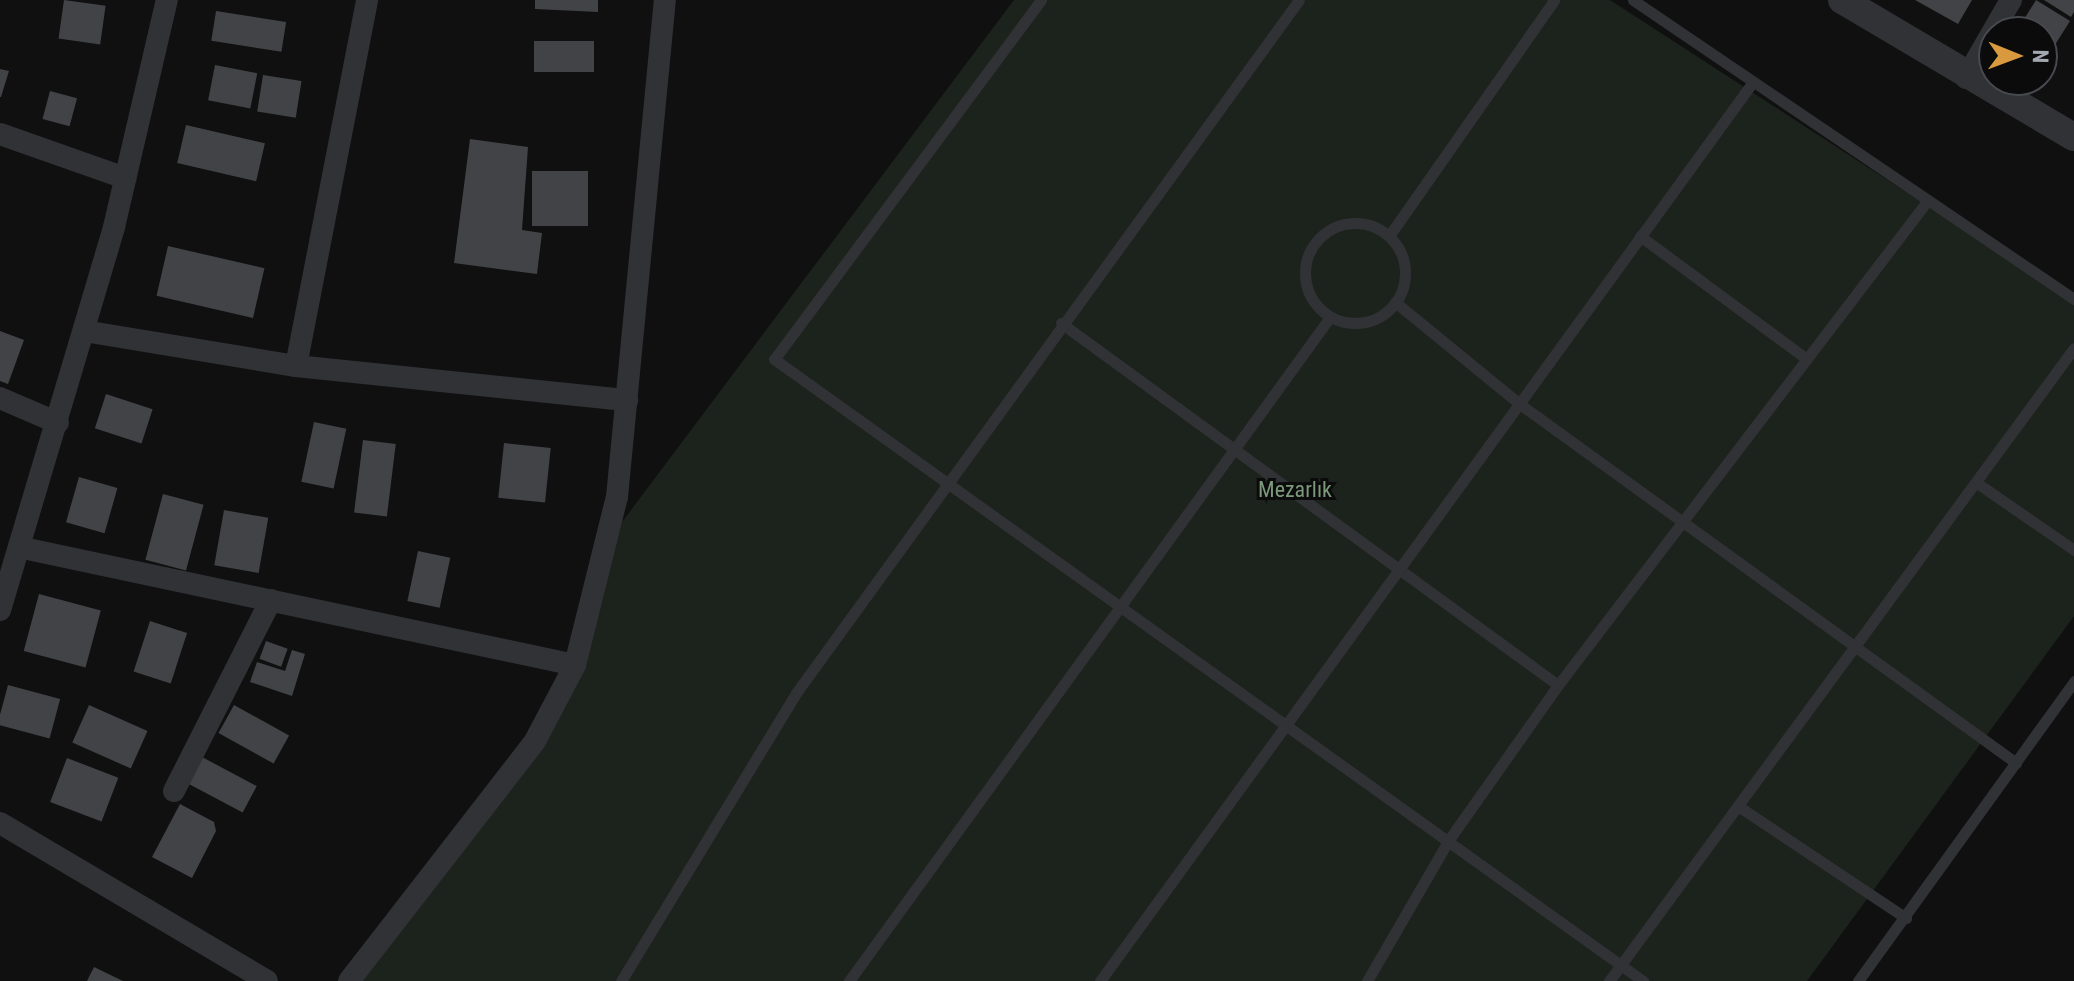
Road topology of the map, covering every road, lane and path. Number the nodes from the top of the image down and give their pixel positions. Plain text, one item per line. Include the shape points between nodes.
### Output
1 (167, 0) edge
2 (367, 0) edge
3 (665, 0) edge
4 (1041, 0) edge
5 (1299, 0) edge
6 (1554, 0) edge
7 (1633, 0) edge
8 (1842, 0) edge
9 (2011, 0) edge
10 (1966, 78) junction
11 (1753, 82) junction
12 (0, 134) edge
13 (2074, 137) edge
14 (125, 178) junction
15 (1928, 200) junction
16 (1389, 236) junction
17 (1640, 236) junction
18 (2074, 299) edge
19 (1395, 302) junction
20 (1330, 317) junction
21 (1061, 323) junction
22 (84, 331) junction
23 (2074, 348) edge
24 (1807, 359) junction
25 (296, 366) junction
26 (0, 398) edge
27 (627, 400) junction
28 (1517, 402) junction
29 (58, 423) junction
30 (1234, 449) junction
31 (944, 480) junction
32 (1977, 483) junction
33 (1683, 521) junction
34 (23, 548) junction
35 (2074, 550) edge
36 (1397, 568) junction
37 (271, 600) junction
38 (1119, 606) junction
39 (0, 610) edge
40 (1857, 648) junction
41 (575, 665) junction
42 (2074, 681) edge
43 (1558, 685) junction
44 (1285, 724) junction
45 (2016, 763) junction
46 (174, 791) dead end
47 (1738, 806) junction
48 (0, 823) edge
49 (1448, 841) junction
50 (1906, 918) junction
51 (1619, 964) junction
52 (267, 981) edge
53 (349, 981) edge
54 (621, 981) edge
55 (849, 981) edge
56 (1100, 981) edge
57 (1367, 981) edge
58 (1609, 981) edge
59 (1643, 981) edge
60 (1858, 981) edge

1 - 14 street
2 - 25 street
3 - 27 street
4 - 31 lane via 774,359
5 - 21 lane
6 - 16 lane
7 - 11 lane
8 - 10 street
9 - 10 street
10 - 13 street
11 - 15 lane
11 - 17 lane
12 - 14 street
14 - 22 street
15 - 18 lane
15 - 24 lane
16 - 19 lane via 1405,274
16 - 20 lane via 1352,223 1315,242 1306,283
17 - 24 lane
17 - 28 lane
19 - 20 lane via 1372,320
19 - 28 lane
20 - 30 lane
21 - 30 lane
21 - 31 lane
22 - 25 street
22 - 29 street
23 - 32 lane
24 - 33 lane
25 - 27 street
26 - 29 street
27 - 41 street via 617,497
28 - 33 lane
28 - 36 lane
29 - 34 street
30 - 36 lane
30 - 38 lane
31 - 38 lane
31 - 54 lane via 796,693
32 - 35 lane
32 - 40 lane
33 - 40 lane
33 - 43 lane
34 - 37 street
34 - 39 street
36 - 43 lane
36 - 44 lane
37 - 41 street
37 - 46 street
38 - 44 lane
38 - 55 lane
40 - 45 lane
40 - 47 lane
41 - 53 street via 535,741
42 - 45 lane
43 - 49 lane
44 - 49 lane
44 - 56 lane
45 - 50 lane
47 - 50 lane
47 - 51 lane
48 - 52 street
49 - 51 lane
49 - 57 lane
50 - 60 lane
51 - 58 lane
51 - 59 lane

